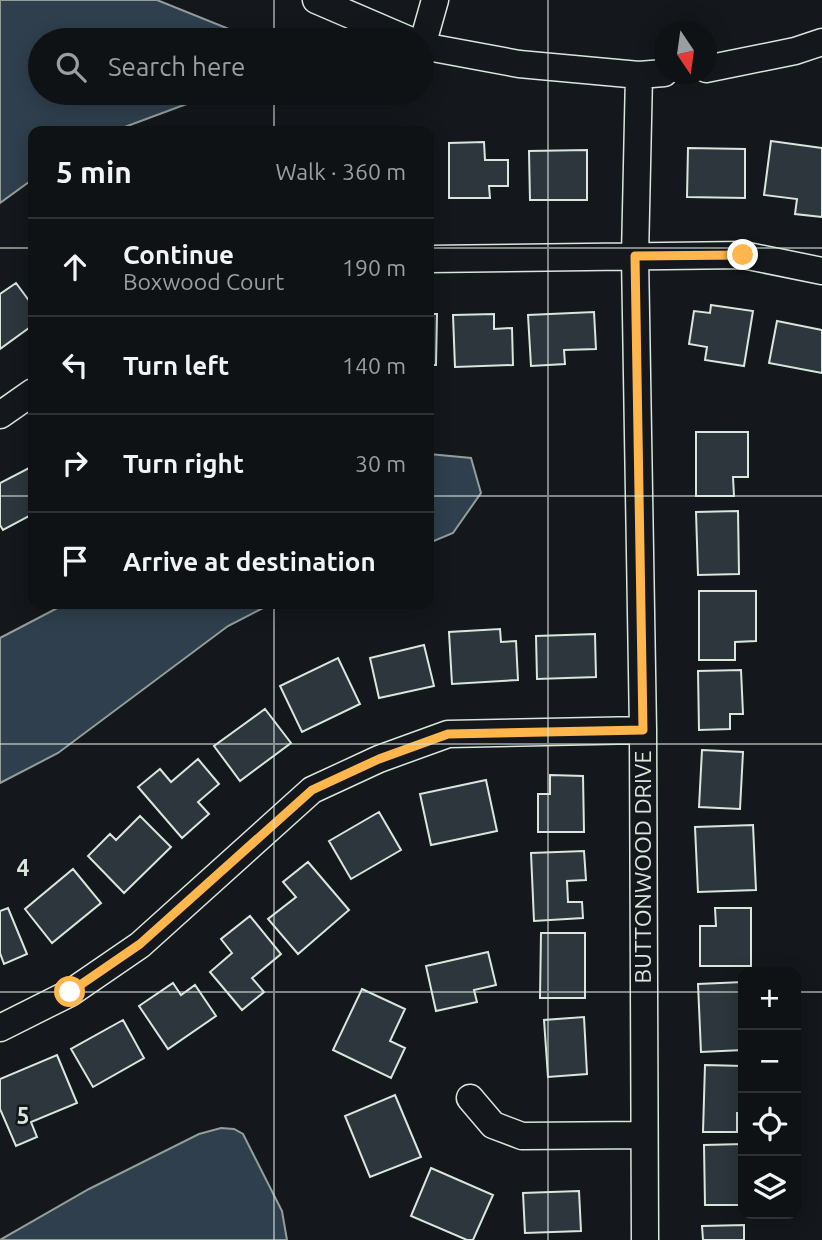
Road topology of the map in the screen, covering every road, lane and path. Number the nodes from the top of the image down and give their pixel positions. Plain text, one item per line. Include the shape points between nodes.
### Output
1 (316, 0) edge
2 (435, 0) edge
3 (381, 28) edge
4 (427, 28) edge
5 (822, 42) edge
6 (434, 48) edge
7 (717, 67) edge
8 (652, 74) edge
9 (635, 256) junction
10 (434, 260) edge
11 (822, 271) edge
12 (28, 395) edge
13 (0, 415) edge
14 (643, 730) junction
15 (0, 1028) edge
16 (470, 1098) dead end
17 (643, 1135) junction
18 (645, 1240) edge

1 - 3 street
2 - 4 street
5 - 7 street
6 - 8 street via 519,64
8 - 9 street, BUTTONWOOD DRIVE
9 - 10 street
9 - 11 street via 743,255
9 - 14 street, BUTTONWOOD DRIVE
12 - 13 street
14 - 15 street via 448,734 368,764 312,790 140,944 70,992
14 - 17 street, BUTTONWOOD DRIVE
16 - 17 street via 493,1125 523,1136
17 - 18 street, BUTTONWOOD DRIVE

